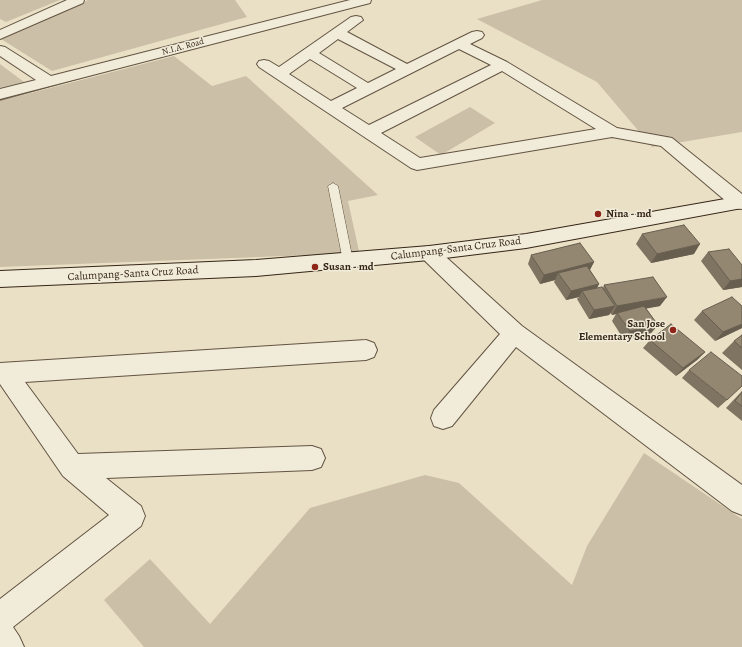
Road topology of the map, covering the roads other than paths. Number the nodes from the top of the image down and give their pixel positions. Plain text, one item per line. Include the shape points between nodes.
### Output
1 (78, 0) edge
2 (365, 0) edge
3 (356, 20) dead end
4 (338, 33) junction
5 (0, 35) edge
6 (478, 35) dead end
7 (460, 44) junction
8 (0, 50) edge
9 (310, 53) junction
10 (264, 64) dead end
11 (502, 65) junction
12 (408, 70) junction
13 (281, 73) junction
14 (49, 82) junction
15 (368, 89) junction
16 (0, 94) edge
17 (331, 107) junction
18 (369, 132) junction
19 (612, 132) junction
20 (333, 186) dead end
21 (742, 203) edge
22 (429, 253) junction
23 (348, 261) junction
24 (0, 279) edge
25 (514, 333) junction
26 (366, 350) dead end
27 (2, 372) edge
28 (443, 418) dead end
29 (312, 458) dead end
30 (72, 467) junction
31 (742, 501) edge
32 (0, 618) edge
33 (0, 636) edge
34 (8, 647) edge

1 - 5 street
2 - 14 street, N.I.A. Road
3 - 4 street
4 - 9 street
4 - 12 street
6 - 7 street
7 - 11 street
7 - 12 street
8 - 14 street
9 - 13 street
9 - 15 street
10 - 13 street
11 - 18 street
11 - 19 street
12 - 15 street
13 - 17 street
14 - 16 street, N.I.A. Road
15 - 17 street
17 - 18 street
18 - 19 street via 417,164
19 - 21 street via 666,142
20 - 23 lane
21 - 22 street, Calumpang-Santa Cruz Road via 526,241
22 - 23 street, Calumpang-Santa Cruz Road
22 - 25 street
23 - 24 street, Calumpang-Santa Cruz Road via 256,268
25 - 28 street
25 - 31 street
26 - 27 street
27 - 30 street
29 - 30 street
30 - 32 street via 132,516
33 - 34 street

